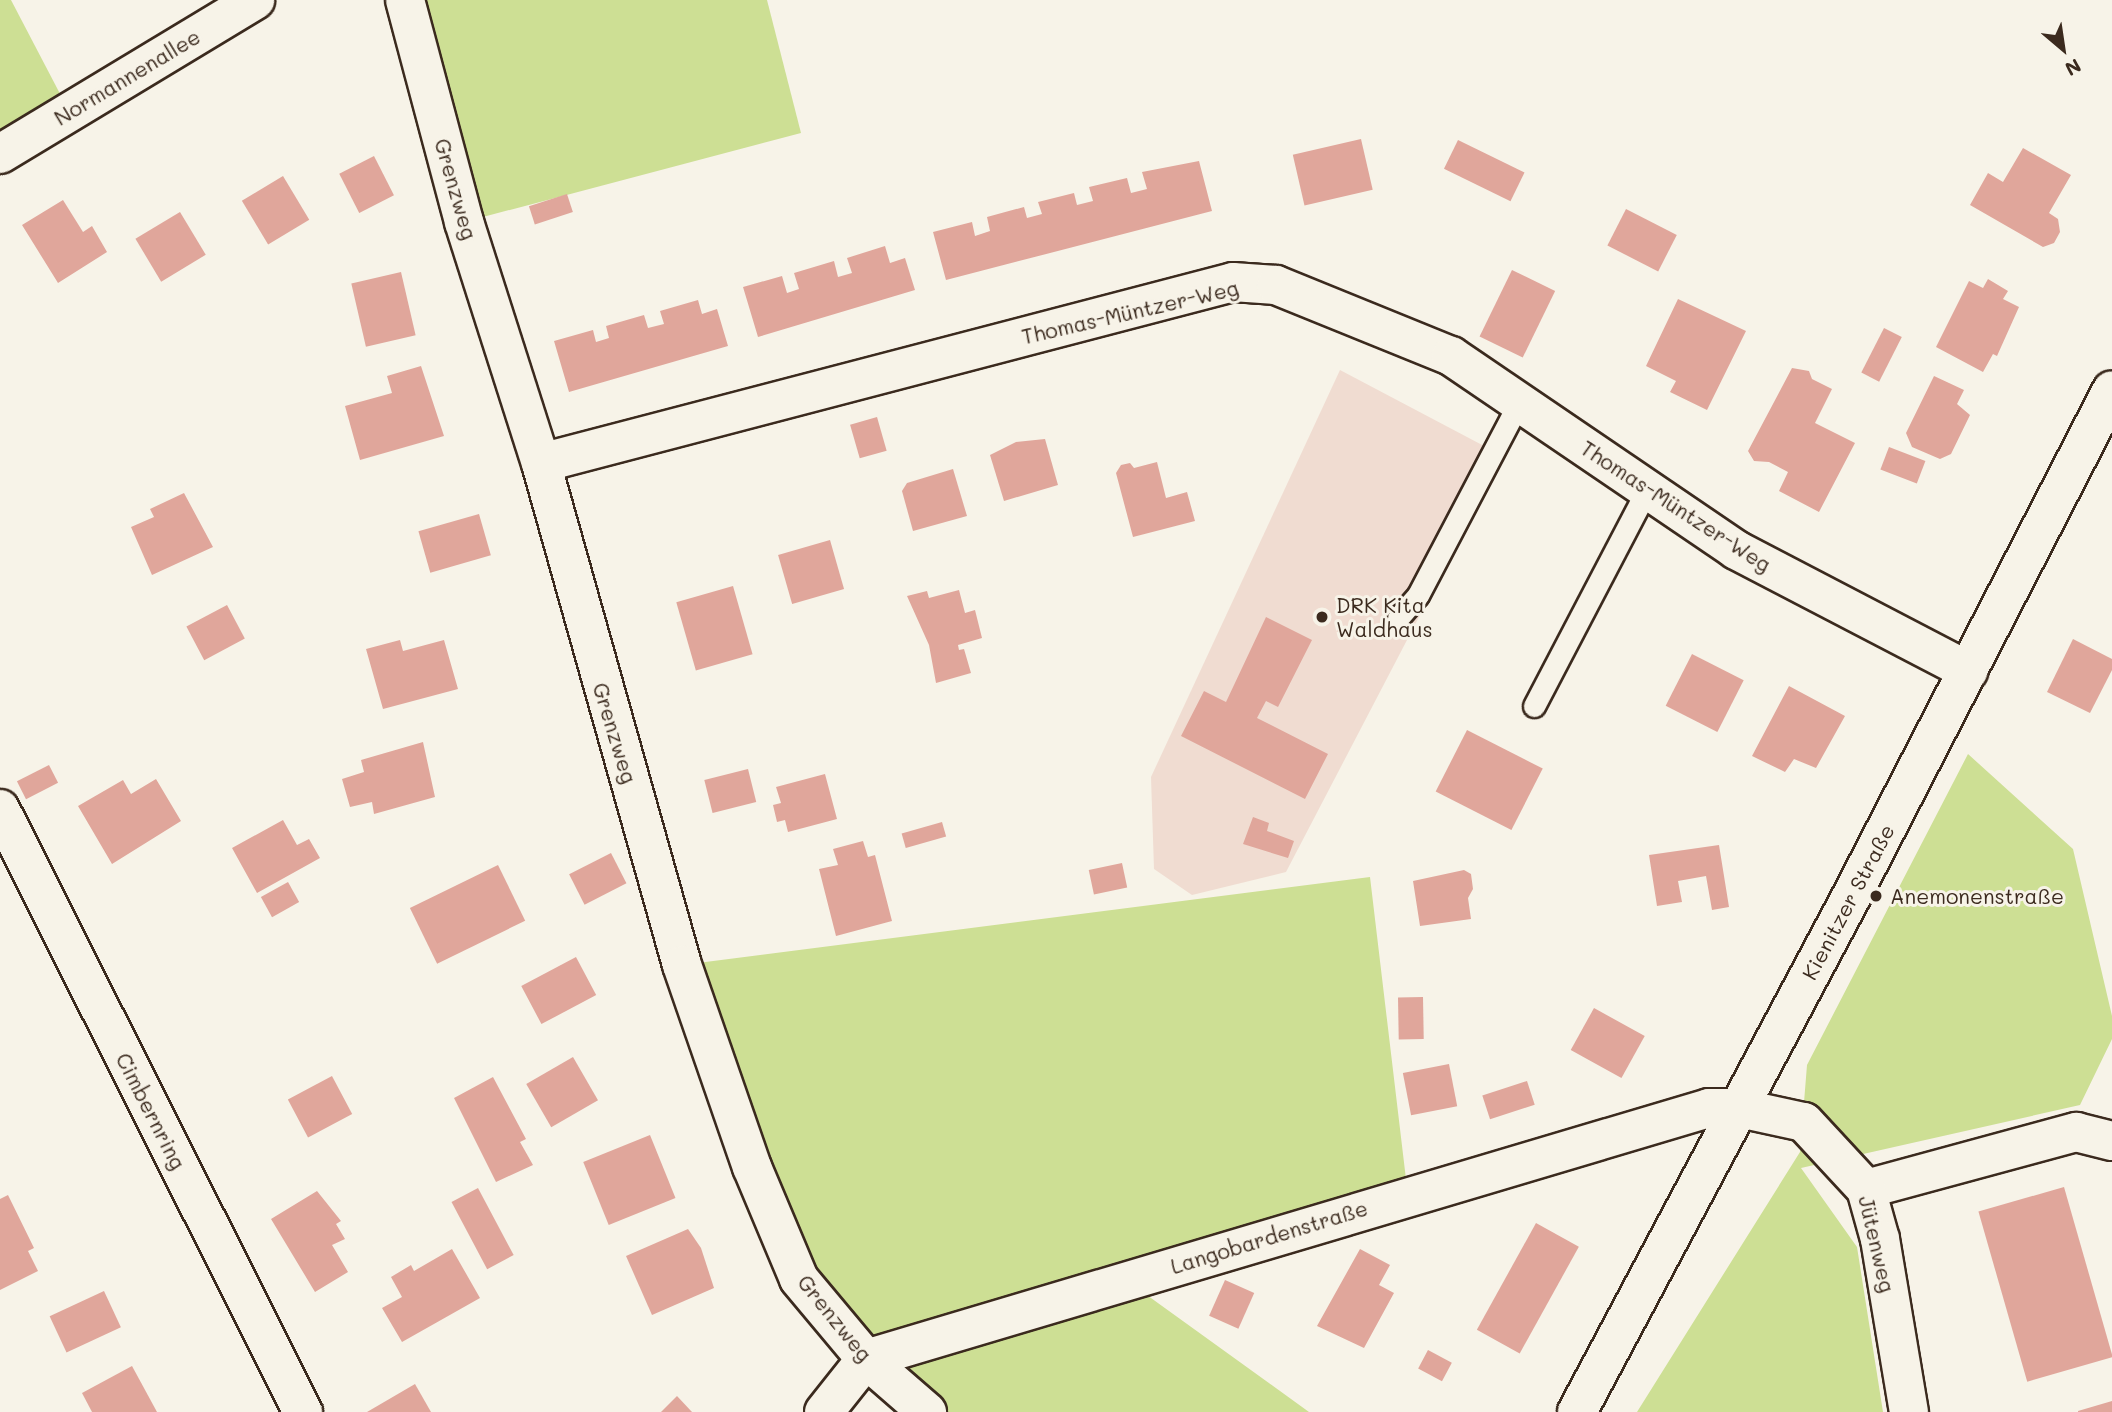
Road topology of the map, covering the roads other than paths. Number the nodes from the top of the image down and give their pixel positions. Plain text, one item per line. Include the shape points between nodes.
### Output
1 (255, 0) edge
2 (405, 0) edge
3 (0, 154) edge
4 (2112, 390) edge
5 (1519, 403) junction
6 (541, 463) junction
7 (1647, 490) junction
8 (1398, 618) dead end
9 (1968, 671) junction
10 (1534, 706) dead end
11 (0, 809) edge
12 (1740, 1108) junction
13 (2112, 1141) edge
14 (1866, 1189) junction
15 (866, 1360) junction
16 (303, 1412) edge
17 (824, 1412) edge
18 (927, 1412) edge
19 (1577, 1412) edge
20 (1909, 1412) edge

1 - 3 street, Normannenallee
2 - 6 street, Grenzweg via 464,222
4 - 9 street, Kienitzer Straße
5 - 6 street, Thomas-Müntzer-Weg via 1451,356 1276,285 1233,282
5 - 7 street, Thomas-Müntzer-Weg
5 - 8 lane via 1418,595
6 - 15 street, Grenzweg via 682,965 752,1167 799,1279
7 - 9 street, Thomas-Müntzer-Weg via 1736,550
7 - 10 lane
9 - 12 street, Kienitzer Straße
11 - 16 street, Cimbernring
12 - 14 street, Jütenweg via 1804,1122
12 - 15 street, Langobardenstraße via 1709,1108
12 - 19 street, Kienitzer Straße
13 - 14 street via 2076,1132
14 - 20 street, Jütenweg via 1880,1238
15 - 17 street
15 - 18 street, Grenzweg

